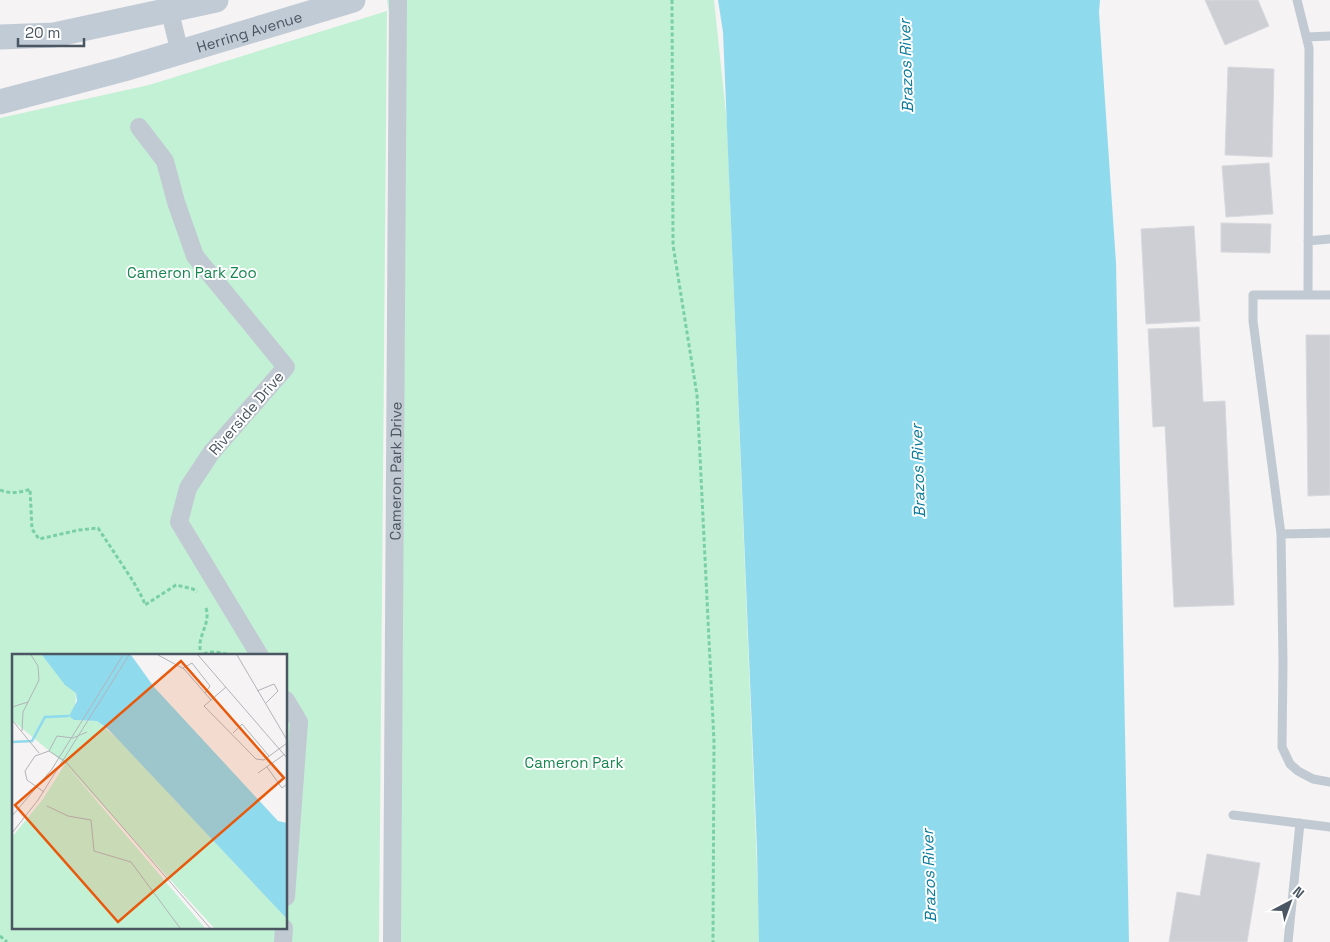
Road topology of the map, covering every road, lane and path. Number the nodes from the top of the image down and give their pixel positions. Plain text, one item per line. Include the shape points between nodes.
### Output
1 (216, 0) edge
2 (353, 0) edge
3 (398, 0) edge
4 (672, 0) edge
5 (1297, 0) edge
6 (168, 5) edge
7 (1330, 36) edge
8 (0, 37) edge
9 (1307, 37) junction
10 (180, 52) junction
11 (0, 102) edge
12 (139, 127) dead end
13 (1330, 239) edge
14 (1308, 241) junction
15 (1308, 295) junction
16 (1330, 296) edge
17 (0, 490) edge
18 (1330, 533) edge
19 (1281, 534) junction
20 (203, 597) dead end
21 (206, 606) dead end
22 (200, 654) edge
23 (204, 654) edge
24 (228, 654) edge
25 (259, 654) edge
26 (288, 703) edge
27 (1330, 782) edge
28 (1233, 815) dead end
29 (1300, 823) junction
30 (1330, 826) edge
31 (288, 870) edge
32 (0, 936) edge
33 (7, 942) edge
34 (392, 942) edge
35 (713, 942) edge
36 (1288, 942) edge

1 - 6 main road
2 - 10 main road, Herring Avenue
3 - 34 street, Cameron Park Drive
4 - 35 path via 673,245 697,395 714,742
5 - 9 lane
6 - 8 main road via 54,35
6 - 10 street
7 - 9 lane
9 - 14 lane
10 - 11 main road, Herring Avenue
12 - 25 street, Riverside Drive via 164,161 195,256 286,367 210,453 188,488 179,522
13 - 14 lane
14 - 15 lane
15 - 16 lane
15 - 19 lane via 1254,295 1254,321
17 - 20 path via 23,492 30,488 32,529 39,540 98,528 145,605 176,585 193,589
18 - 19 lane
19 - 27 lane via 1282,747 1290,764 1298,771 1313,779
21 - 22 path via 208,614
23 - 24 path
26 - 31 street via 299,722
28 - 29 lane
29 - 30 lane
29 - 36 lane
32 - 33 path

